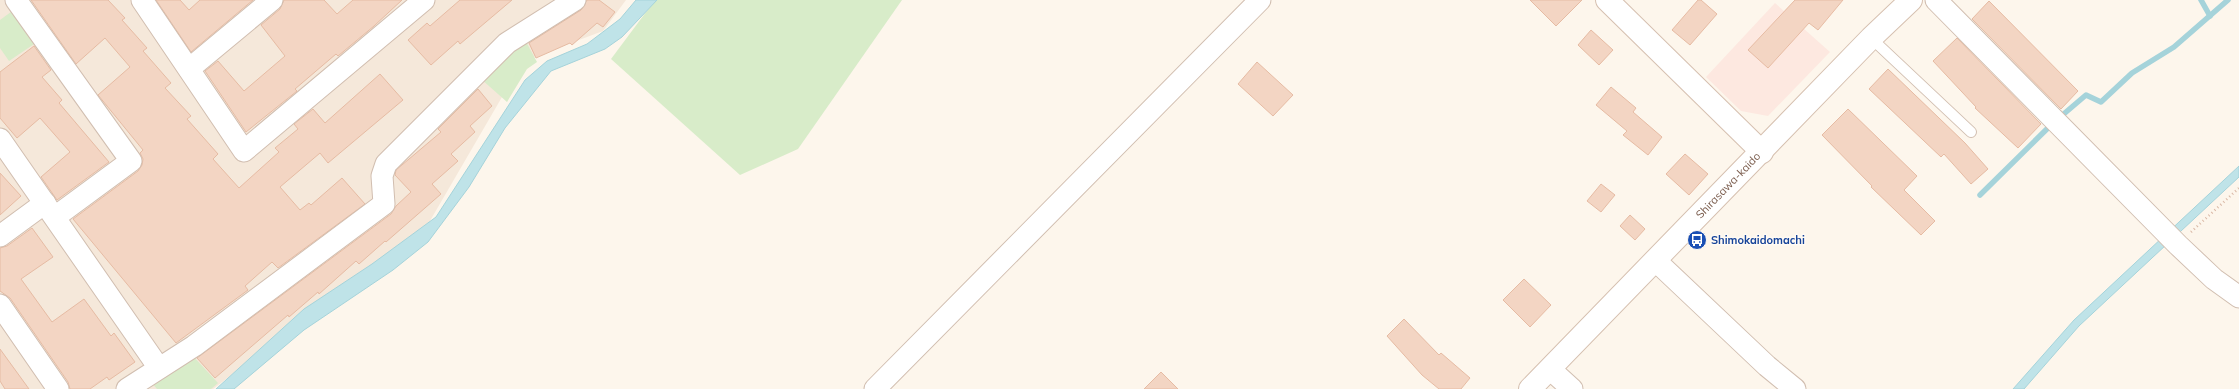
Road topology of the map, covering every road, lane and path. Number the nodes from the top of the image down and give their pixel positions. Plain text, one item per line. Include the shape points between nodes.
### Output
1 (16, 0) edge
2 (142, 0) edge
3 (272, 0) edge
4 (424, 0) edge
5 (575, 0) edge
6 (1260, 0) edge
7 (1607, 0) edge
8 (1911, 0) edge
9 (1936, 0) edge
10 (1871, 38) junction
11 (189, 69) junction
12 (1971, 132) dead end
13 (0, 139) edge
14 (1762, 152) junction
15 (2239, 188) edge
16 (50, 210) junction
17 (0, 236) edge
18 (2178, 245) junction
19 (1656, 261) junction
20 (2239, 297) edge
21 (0, 305) edge
22 (159, 368) junction
23 (1550, 369) junction
24 (58, 389) edge
25 (127, 389) edge
26 (875, 389) edge
27 (1530, 389) edge
28 (1572, 389) edge
29 (1795, 389) edge

1 - 16 street via 131,161
2 - 11 street
3 - 11 street
4 - 11 street via 244,151
5 - 22 street via 507,43 386,164 382,176 384,204 194,346
6 - 26 street
7 - 14 main road
8 - 10 main road, Shirasawa-kaido
9 - 18 street
10 - 12 lane
10 - 14 main road, Shirasawa-kaido
13 - 16 street
14 - 19 main road, Shirasawa-kaido
15 - 18 path
16 - 17 street
16 - 22 street
18 - 20 street via 2214,279
19 - 23 main road, Shirasawa-kaido
19 - 29 street via 1767,366
21 - 24 street
22 - 25 street
23 - 27 main road, Shirasawa-kaido
23 - 28 street

